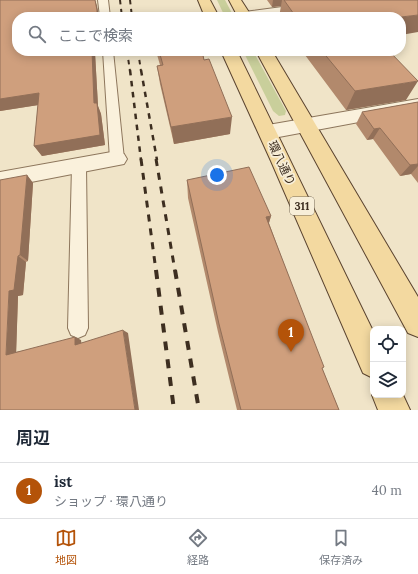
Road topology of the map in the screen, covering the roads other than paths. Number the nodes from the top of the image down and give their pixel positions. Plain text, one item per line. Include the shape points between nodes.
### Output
1 (103, 0) edge
2 (204, 0) edge
3 (235, 0) edge
4 (364, 0) edge
5 (104, 12) edge
6 (210, 12) edge
7 (242, 12) edge
8 (274, 12) edge
9 (108, 56) edge
10 (231, 56) edge
11 (267, 56) edge
12 (418, 105) edge
13 (307, 125) junction
14 (268, 132) junction
15 (117, 159) joint
16 (79, 166) junction
17 (0, 180) edge
18 (418, 323) edge
19 (78, 328) dead end
20 (373, 362) edge
21 (388, 398) edge
22 (394, 410) edge

1 - 5 lane
2 - 6 main road
3 - 7 main road
4 - 8 street
9 - 15 lane
10 - 14 main road, 環八通り / 311
11 - 13 main road
12 - 13 street
13 - 14 street
13 - 18 main road
14 - 20 main road, 環八通り / 311
15 - 16 street
16 - 17 street
16 - 19 lane
21 - 22 main road

